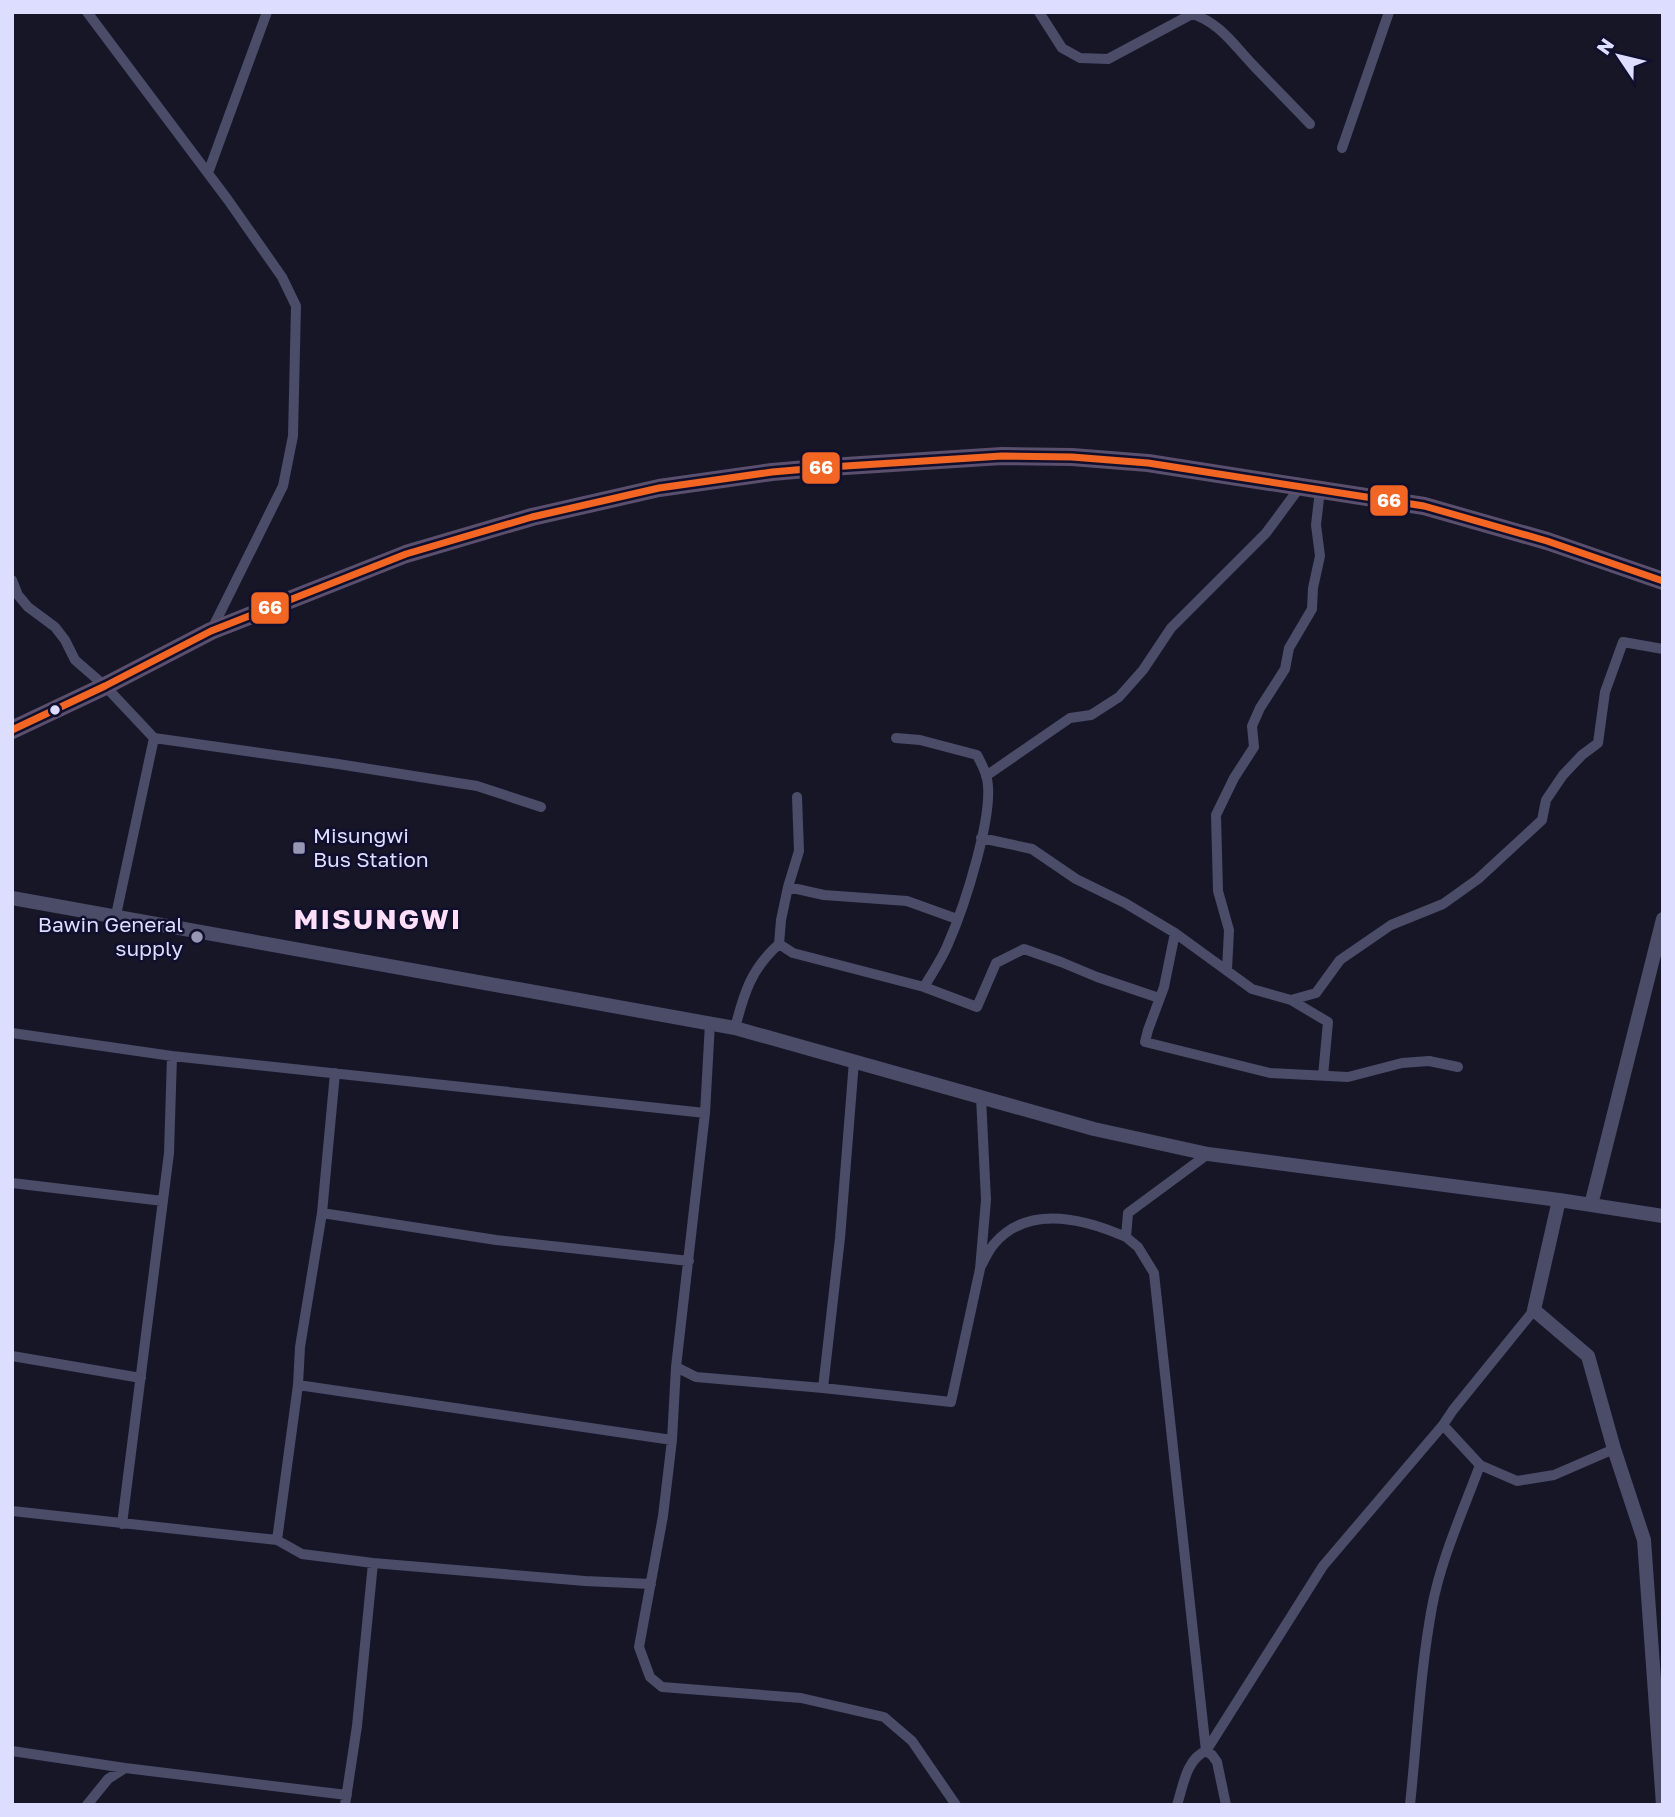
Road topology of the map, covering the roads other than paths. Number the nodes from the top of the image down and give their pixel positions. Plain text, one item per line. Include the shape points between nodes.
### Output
1 (87, 12) edge
2 (267, 12) edge
3 (1039, 12) edge
4 (1389, 12) edge
5 (1310, 124) dead end
6 (1342, 148) dead end
7 (208, 173) junction
8 (1300, 487) junction
9 (1320, 490) junction
10 (12, 580) edge
11 (1663, 582) edge
12 (211, 631) junction
13 (1663, 649) edge
14 (105, 686) junction
15 (12, 730) edge
16 (154, 738) junction
17 (896, 738) dead end
18 (986, 776) junction
19 (797, 797) dead end
20 (541, 807) dead end
21 (981, 838) junction
22 (788, 887) junction
23 (12, 898) edge
24 (116, 915) junction
25 (957, 919) junction
26 (1663, 919) edge
27 (1175, 933) junction
28 (779, 944) junction
29 (1227, 970) junction
30 (924, 987) junction
31 (1159, 998) junction
32 (1291, 1000) junction
33 (710, 1023) junction
34 (735, 1028) junction
35 (12, 1033) edge
36 (172, 1056) junction
37 (854, 1061) junction
38 (1458, 1067) dead end
39 (335, 1073) junction
40 (1323, 1076) junction
41 (981, 1097) junction
42 (705, 1113) junction
43 (1208, 1154) junction
44 (12, 1183) edge
45 (1559, 1200) junction
46 (163, 1201) junction
47 (1591, 1205) junction
48 (321, 1213) junction
49 (1663, 1216) edge
50 (1126, 1237) junction
51 (689, 1261) junction
52 (980, 1269) junction
53 (1534, 1310) junction
54 (12, 1356) edge
55 (676, 1367) junction
56 (141, 1378) junction
57 (298, 1385) junction
58 (823, 1388) junction
59 (1443, 1424) junction
60 (672, 1440) junction
61 (1614, 1450) junction
62 (1480, 1465) junction
63 (12, 1511) edge
64 (122, 1524) junction
65 (277, 1540) junction
66 (373, 1563) junction
67 (650, 1584) junction
68 (12, 1751) edge
69 (1206, 1751) junction
70 (125, 1768) junction
71 (346, 1800) edge
72 (87, 1805) edge
73 (956, 1805) edge
74 (1177, 1805) edge
75 (1226, 1805) edge
76 (1410, 1805) edge
77 (1663, 1805) edge

1 - 7 street
2 - 7 street
3 - 5 street via 1062,48 1080,58 1108,58 1192,14 1205,18 1225,33
4 - 6 street
7 - 12 street via 282,277 296,306 293,436 283,486
8 - 9 highway
8 - 12 highway via 1148,463 1072,457 914,460 772,472 659,488 532,517 406,554
8 - 18 street via 1266,533 1171,628 1119,697 1090,715 1070,718
9 - 11 highway via 1424,506 1547,541
9 - 29 street via 1316,524 1320,556 1311,609 1252,726 1254,747 1216,816 1218,891 1229,930
10 - 14 street via 28,607 55,626 75,660
12 - 14 highway
13 - 32 street via 1623,642 1605,692 1598,743 1563,775 1546,800 1542,820 1516,846 1443,904 1391,925 1340,960 1316,993
14 - 15 highway
14 - 16 street
16 - 20 street via 477,786
16 - 24 street
17 - 18 street via 977,755
18 - 21 street via 989,799
19 - 22 street via 799,852
21 - 25 street
21 - 27 street via 1032,849 1076,879
22 - 25 street via 824,895 907,901
22 - 28 street
23 - 24 street
24 - 33 street
25 - 30 street
26 - 47 street
27 - 29 street
27 - 31 street
28 - 30 street via 793,953
28 - 34 street via 744,992
29 - 32 street via 1252,989
30 - 31 street via 977,1007 996,963 1024,949
31 - 40 street via 1145,1042 1270,1073
32 - 40 street via 1328,1023
33 - 34 street
33 - 42 street
34 - 37 street
35 - 36 street
36 - 39 street
36 - 46 street
37 - 41 street
37 - 58 street
38 - 40 street via 1429,1060 1348,1077
39 - 42 street
39 - 48 street
41 - 43 street via 1094,1129
41 - 52 street via 986,1200
42 - 51 street
43 - 45 street
43 - 50 street via 1128,1213
44 - 46 street
45 - 47 street
45 - 53 street
46 - 56 street
47 - 49 street
48 - 51 street via 496,1240
48 - 57 street
50 - 52 street via 1087,1222 1055,1218 1019,1223 995,1243
50 - 69 street via 1154,1273
51 - 55 street
52 - 58 street via 951,1402
53 - 59 street
53 - 61 street via 1588,1356
54 - 56 street
55 - 58 street via 696,1377
55 - 60 street
56 - 64 street
57 - 60 street
57 - 65 street
59 - 62 street
59 - 69 street via 1323,1566
60 - 67 street
61 - 62 street via 1554,1475 1517,1481
61 - 77 street via 1644,1540
62 - 76 street via 1433,1606
63 - 64 street
64 - 65 street
65 - 66 street via 302,1555
66 - 67 street
66 - 71 street
67 - 73 street via 639,1647 650,1677 662,1687 801,1698 884,1717 912,1741
68 - 70 street
69 - 74 street via 1191,1765
69 - 75 street via 1217,1762
70 - 71 street
70 - 72 street via 108,1779

